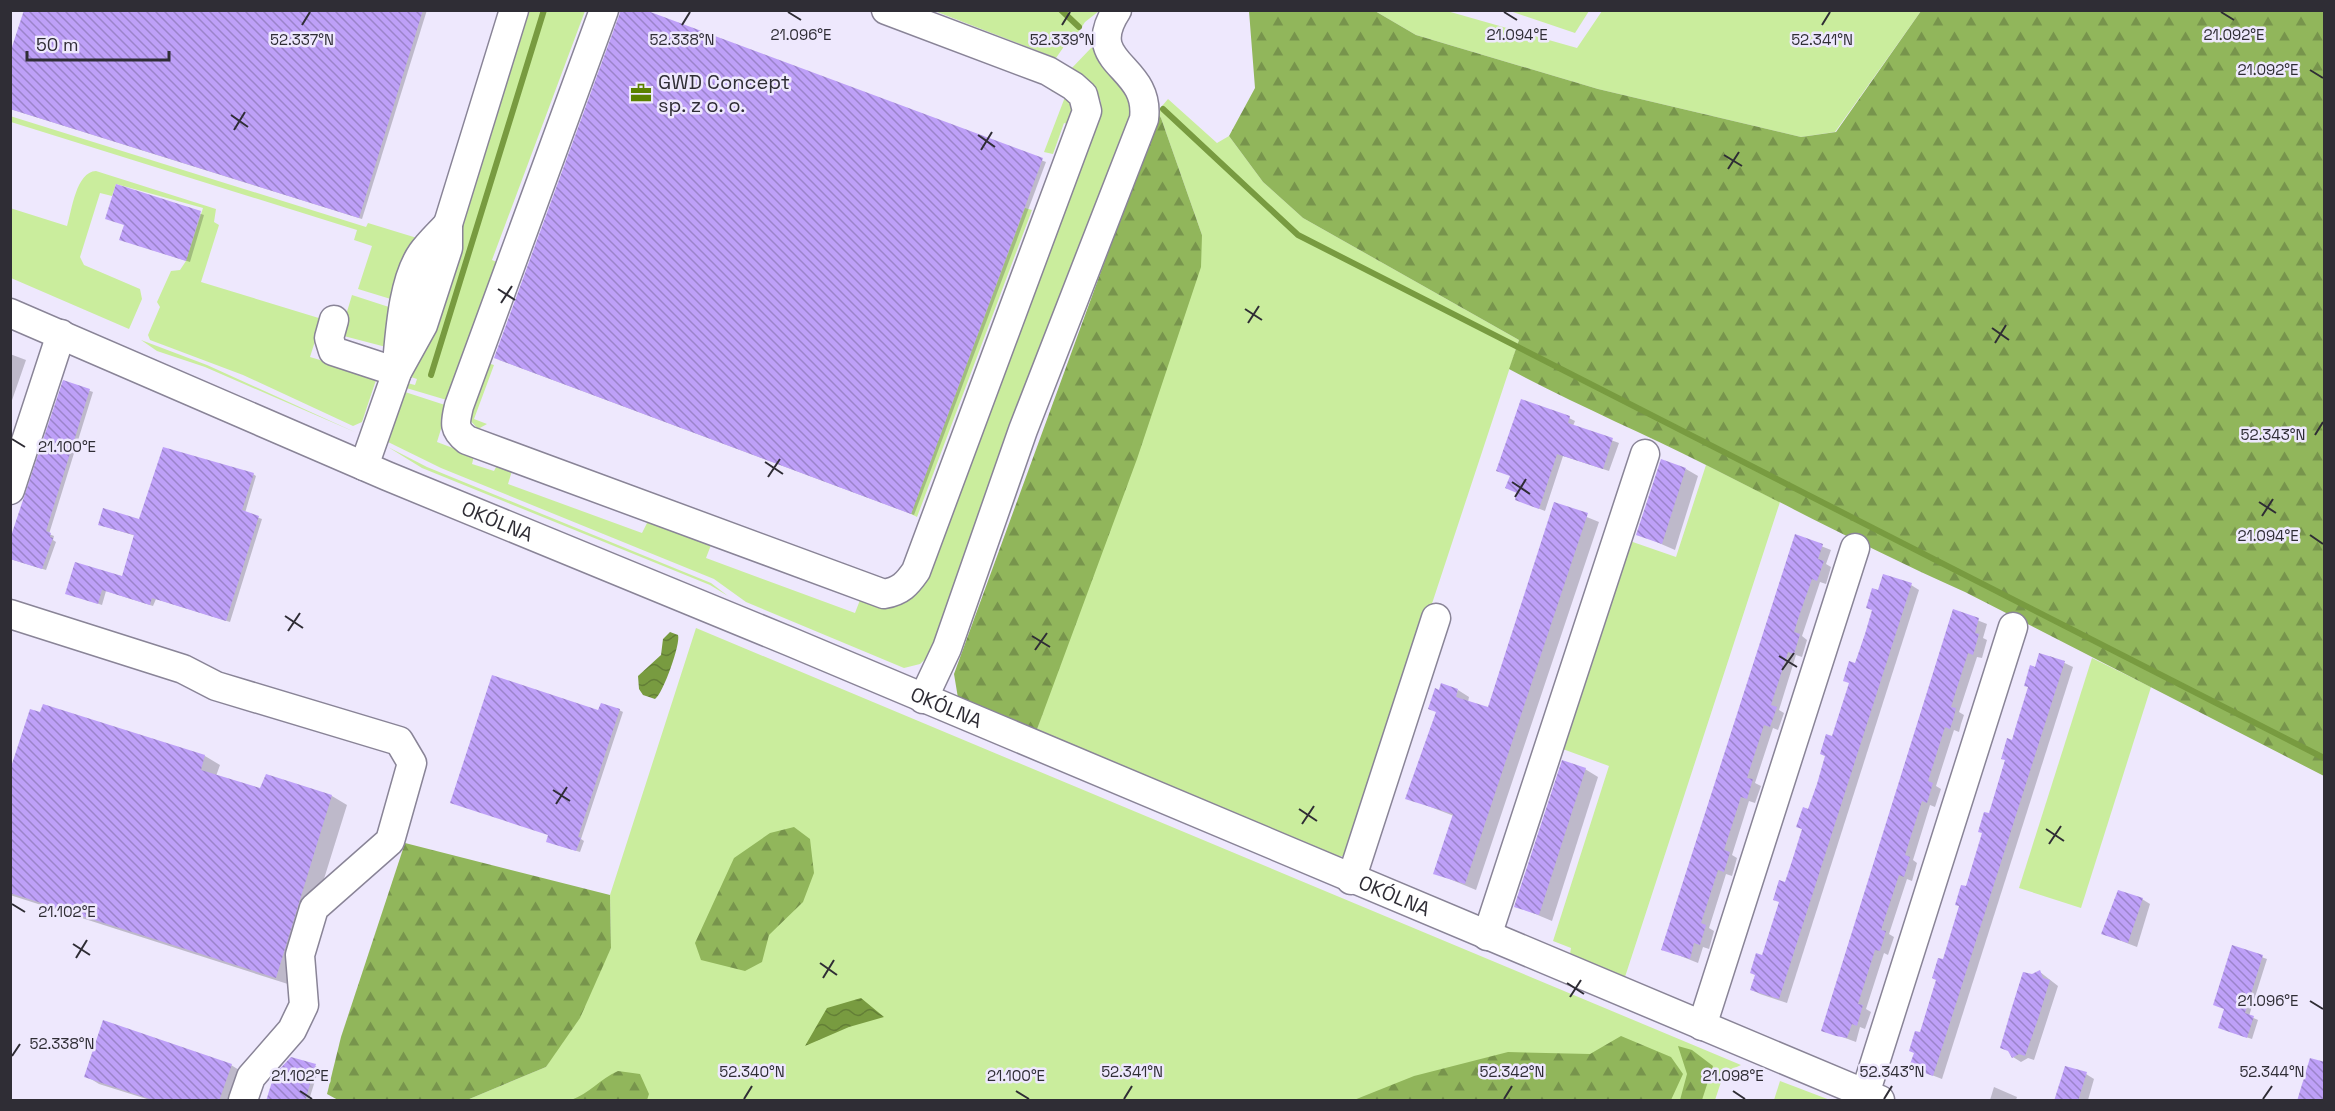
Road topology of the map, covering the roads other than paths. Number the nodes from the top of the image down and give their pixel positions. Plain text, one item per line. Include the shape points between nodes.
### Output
1 (514, 10) edge
2 (604, 10) edge
3 (886, 10) edge
4 (1113, 17) edge
5 (10, 313) edge
6 (334, 320) dead end
7 (61, 334) junction
8 (397, 372) junction
9 (1633, 457) dead end
10 (363, 466) junction
11 (10, 490) edge
12 (1855, 548) dead end
13 (10, 614) edge
14 (1436, 618) dead end
15 (2013, 627) dead end
16 (924, 699) junction
17 (1351, 880) junction
18 (1479, 933) junction
19 (1702, 1026) junction
20 (1873, 1097) edge
21 (243, 1101) edge

1 - 8 street via 447,224 421,254 411,282 402,312
2 - 3 street via 459,406 455,426 458,433 467,440 884,594 898,592 916,571 1087,111 1083,95 1048,71
4 - 16 street via 1106,36 1109,50 1143,92 1144,119 1023,430 947,648
5 - 7 street, OKÓLNA
6 - 8 street via 329,338 333,351
7 - 10 street, OKÓLNA
7 - 11 street
8 - 10 street
9 - 18 street
10 - 16 street, OKÓLNA
12 - 19 street
13 - 21 street via 183,669 216,686 399,741 412,763 390,841 314,908 300,954 304,1005 292,1030 251,1077
14 - 17 street
15 - 20 street
16 - 17 street, OKÓLNA
17 - 18 street, OKÓLNA
18 - 19 street, OKÓLNA
19 - 20 street, OKÓLNA

